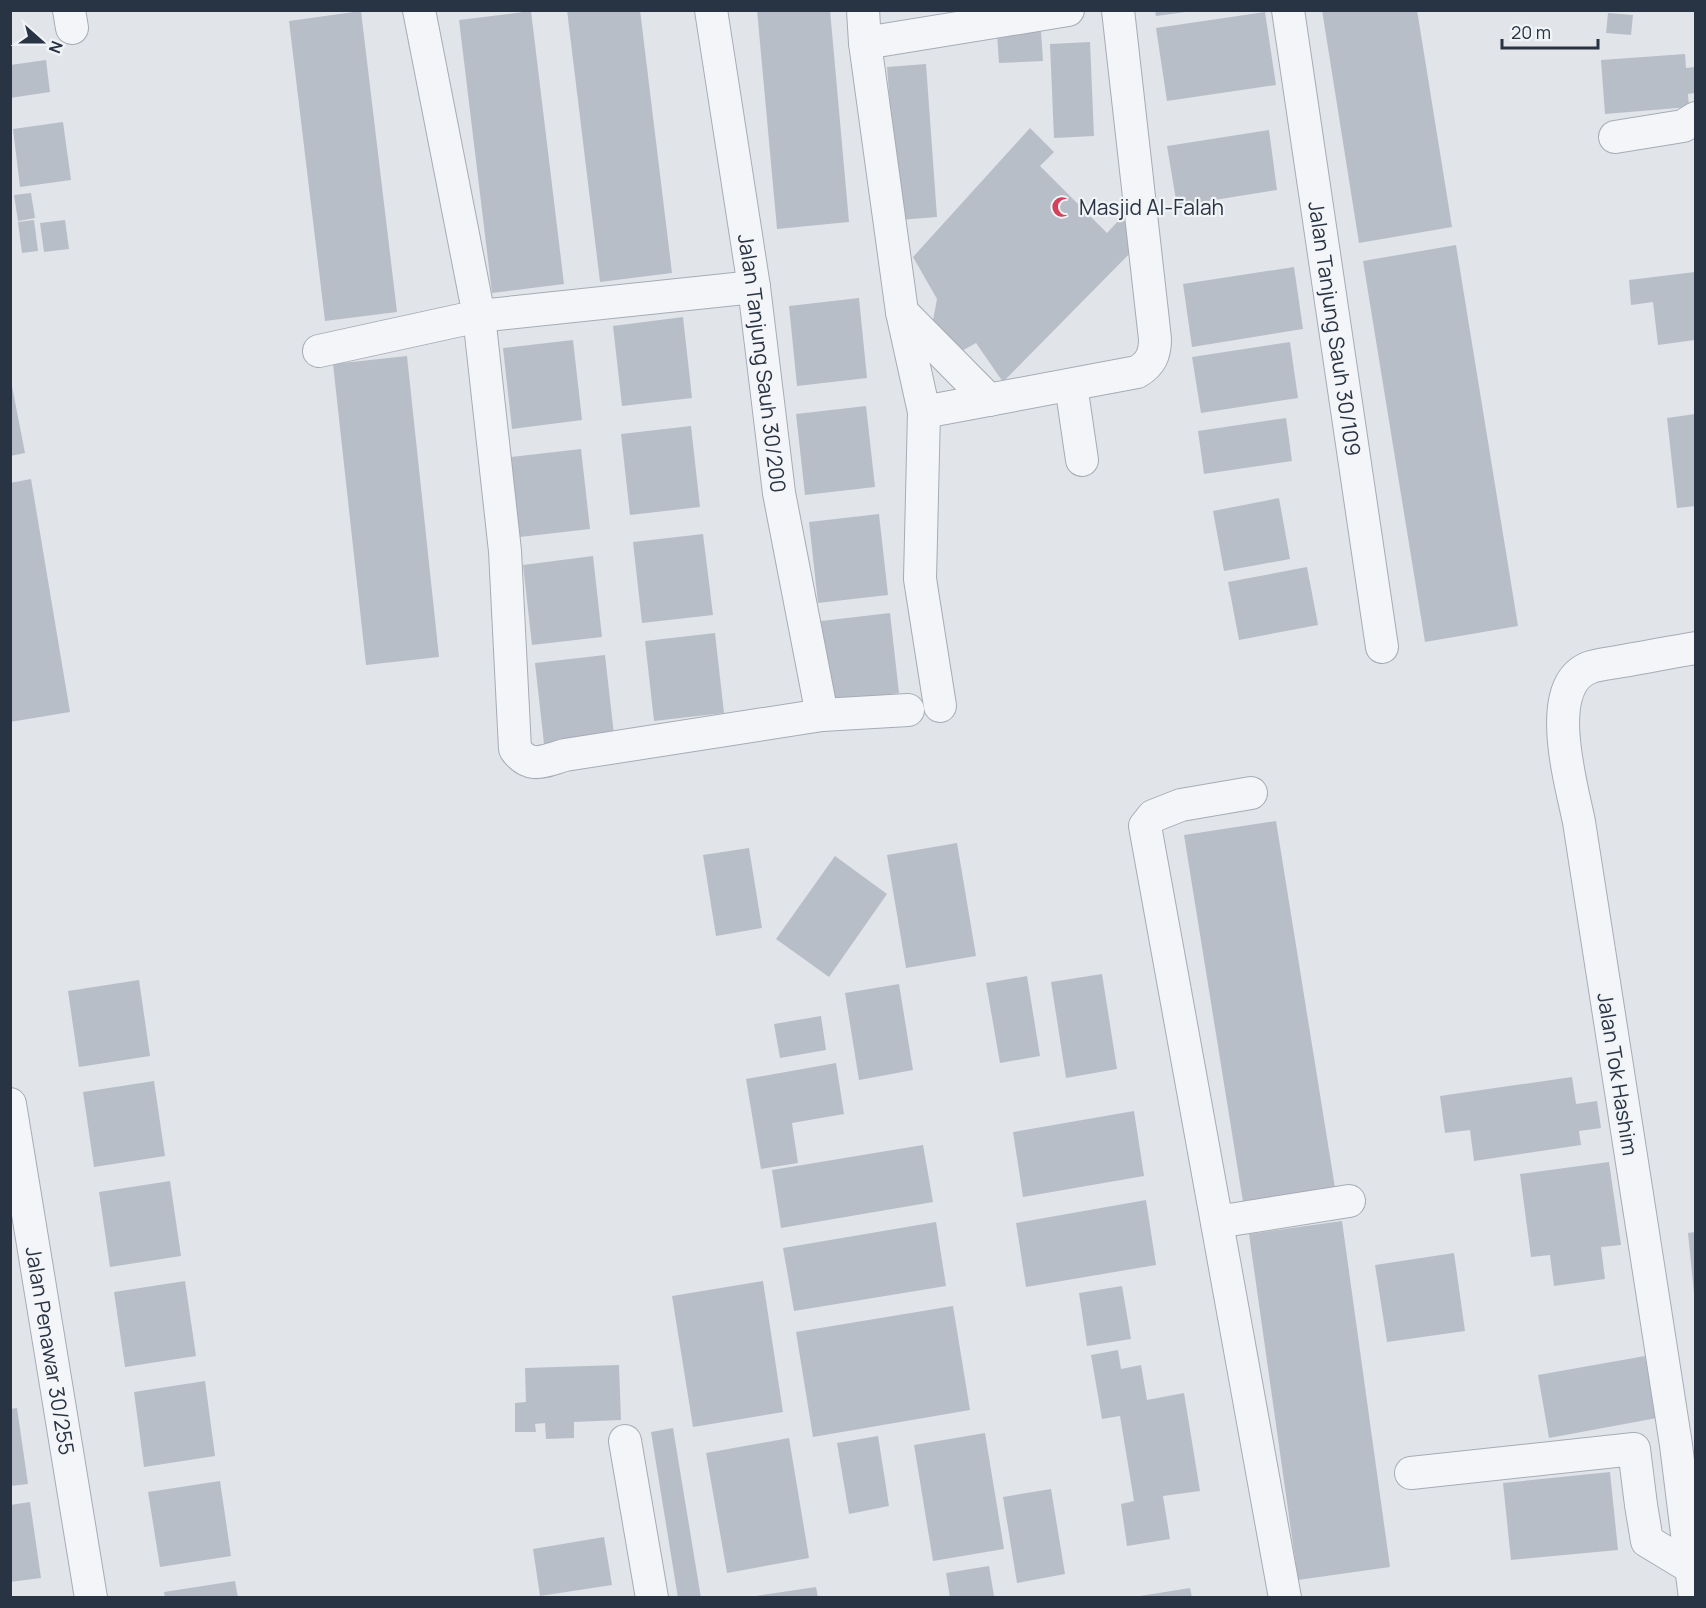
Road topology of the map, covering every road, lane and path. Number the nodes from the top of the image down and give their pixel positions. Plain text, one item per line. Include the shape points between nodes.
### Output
1 (419, 10) edge
2 (711, 10) edge
3 (863, 10) edge
4 (1068, 10) edge
5 (1118, 10) edge
6 (1288, 10) edge
7 (865, 43) junction
8 (1695, 118) edge
9 (1615, 137) dead end
10 (754, 287) junction
11 (902, 312) junction
12 (478, 316) junction
13 (319, 351) dead end
14 (1071, 385) junction
15 (989, 400) junction
16 (924, 411) junction
17 (1082, 460) dead end
18 (1382, 647) dead end
19 (1695, 648) edge
20 (940, 706) dead end
21 (908, 710) dead end
22 (822, 715) junction
23 (1251, 793) dead end
24 (10, 1104) edge
25 (1349, 1201) dead end
26 (1217, 1222) junction
27 (625, 1441) dead end
28 (1676, 1445) junction
29 (1635, 1449) junction
30 (1411, 1473) dead end
31 (1689, 1567) junction
32 (92, 1598) edge
33 (652, 1598) edge
34 (1285, 1598) edge
35 (1695, 1598) edge

1 - 12 street
2 - 10 street, Jalan Tanjung Sauh 30/200
3 - 7 street
4 - 7 street
5 - 14 street via 1155,351 1137,372
6 - 18 street, Jalan Tanjung Sauh 30/109
7 - 11 street
8 - 9 street via 1683,126
10 - 12 street
10 - 22 street, Jalan Tanjung Sauh 30/200 via 779,493
11 - 15 street
11 - 16 street
12 - 13 street
12 - 22 street via 505,551 515,749 523,759 536,764 565,755
14 - 15 street
14 - 17 street
15 - 16 street
16 - 20 street via 920,579
19 - 28 street, Jalan Tok Hashim via 1589,667 1575,679 1565,699 1562,718 1562,738 1584,855
21 - 22 street
23 - 26 street via 1181,805 1153,816 1145,826
24 - 32 street, Jalan Penawar 30/255
25 - 26 street
26 - 34 street
27 - 33 street
28 - 29 street
28 - 31 street, Jalan Tok Hashim
29 - 30 street
29 - 31 street via 1647,1541
31 - 35 street, Jalan Tok Hashim

